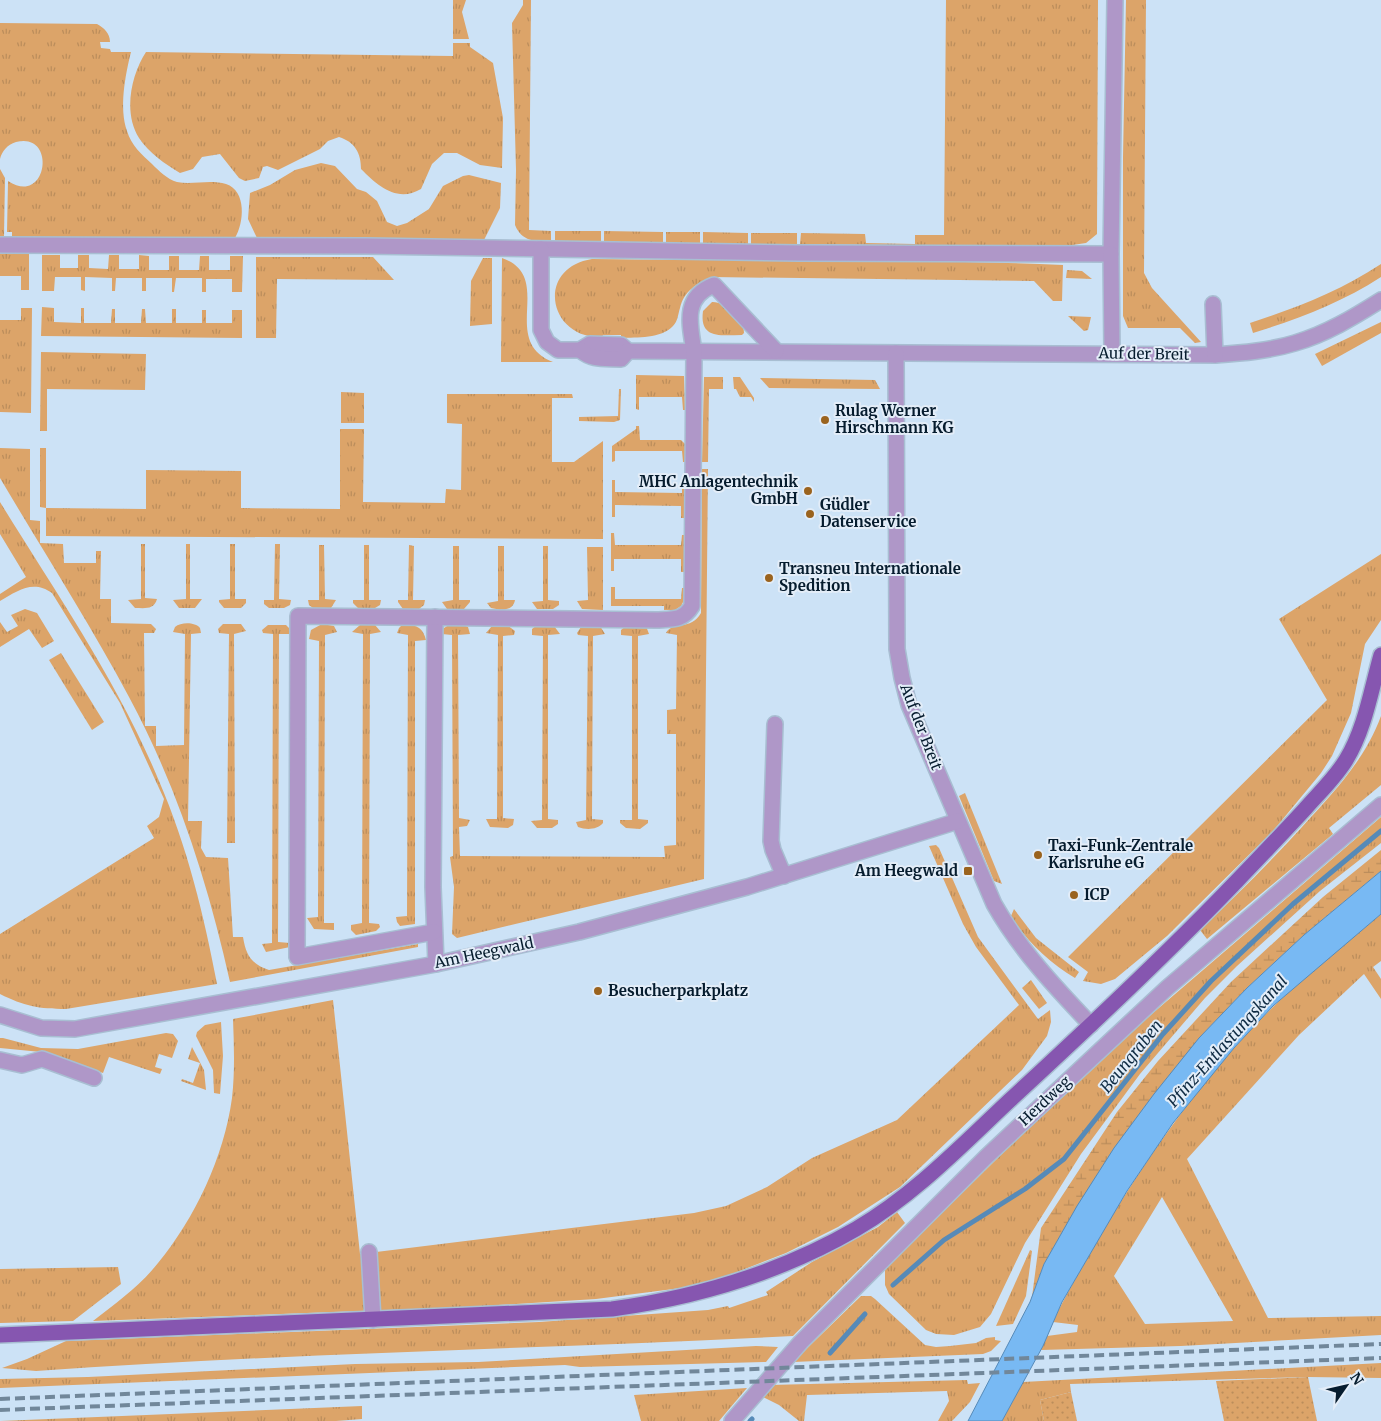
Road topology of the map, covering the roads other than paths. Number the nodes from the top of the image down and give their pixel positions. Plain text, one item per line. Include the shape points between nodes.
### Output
1 (1115, 0) edge
2 (0, 245) edge
3 (541, 249) junction
4 (1111, 254) junction
5 (1381, 300) edge
6 (1213, 304) dead end
7 (694, 351) junction
8 (776, 352) junction
9 (1112, 353) junction
10 (896, 354) junction
11 (1215, 355) junction
12 (435, 617) junction
13 (1381, 656) edge
14 (776, 724) dead end
15 (1381, 805) edge
16 (958, 821) junction
17 (784, 876) junction
18 (434, 932) junction
19 (436, 964) junction
20 (0, 1015) edge
21 (1091, 1025) junction
22 (0, 1060) edge
23 (94, 1078) dead end
24 (369, 1252) dead end
25 (373, 1320) junction
26 (0, 1335) edge
27 (732, 1421) edge

1 - 4 street
2 - 3 street
3 - 4 street
3 - 7 street, Auf der Breit via 541,330 547,342 558,350 580,350 590,358 621,359 628,351
4 - 9 street
5 - 11 street, Auf der Breit via 1343,322 1295,343 1256,352
6 - 11 street
7 - 8 street, Auf der Breit
7 - 8 street via 689,322 692,302 702,290 714,286
7 - 12 street via 692,606 687,615 679,619 656,620
8 - 10 street, Auf der Breit
9 - 10 street, Auf der Breit
9 - 11 street, Auf der Breit
10 - 16 street, Auf der Breit via 897,649 910,705
12 - 18 street
12 - 18 street via 298,616 297,957
13 - 21 main road via 1360,730 1345,761 1279,837
14 - 17 street via 771,841
15 - 27 street, Herdweg via 1167,988 1028,1116 801,1342
16 - 17 street, Am Heegwald
16 - 21 street, Auf der Breit via 1009,932
17 - 19 street, Am Heegwald via 579,932
18 - 19 street
19 - 20 street, Am Heegwald via 75,1030 41,1028
21 - 25 main road via 935,1172 895,1204 835,1240 774,1269 712,1290 620,1308
22 - 23 street via 22,1066 42,1059
24 - 25 street
25 - 26 main road

